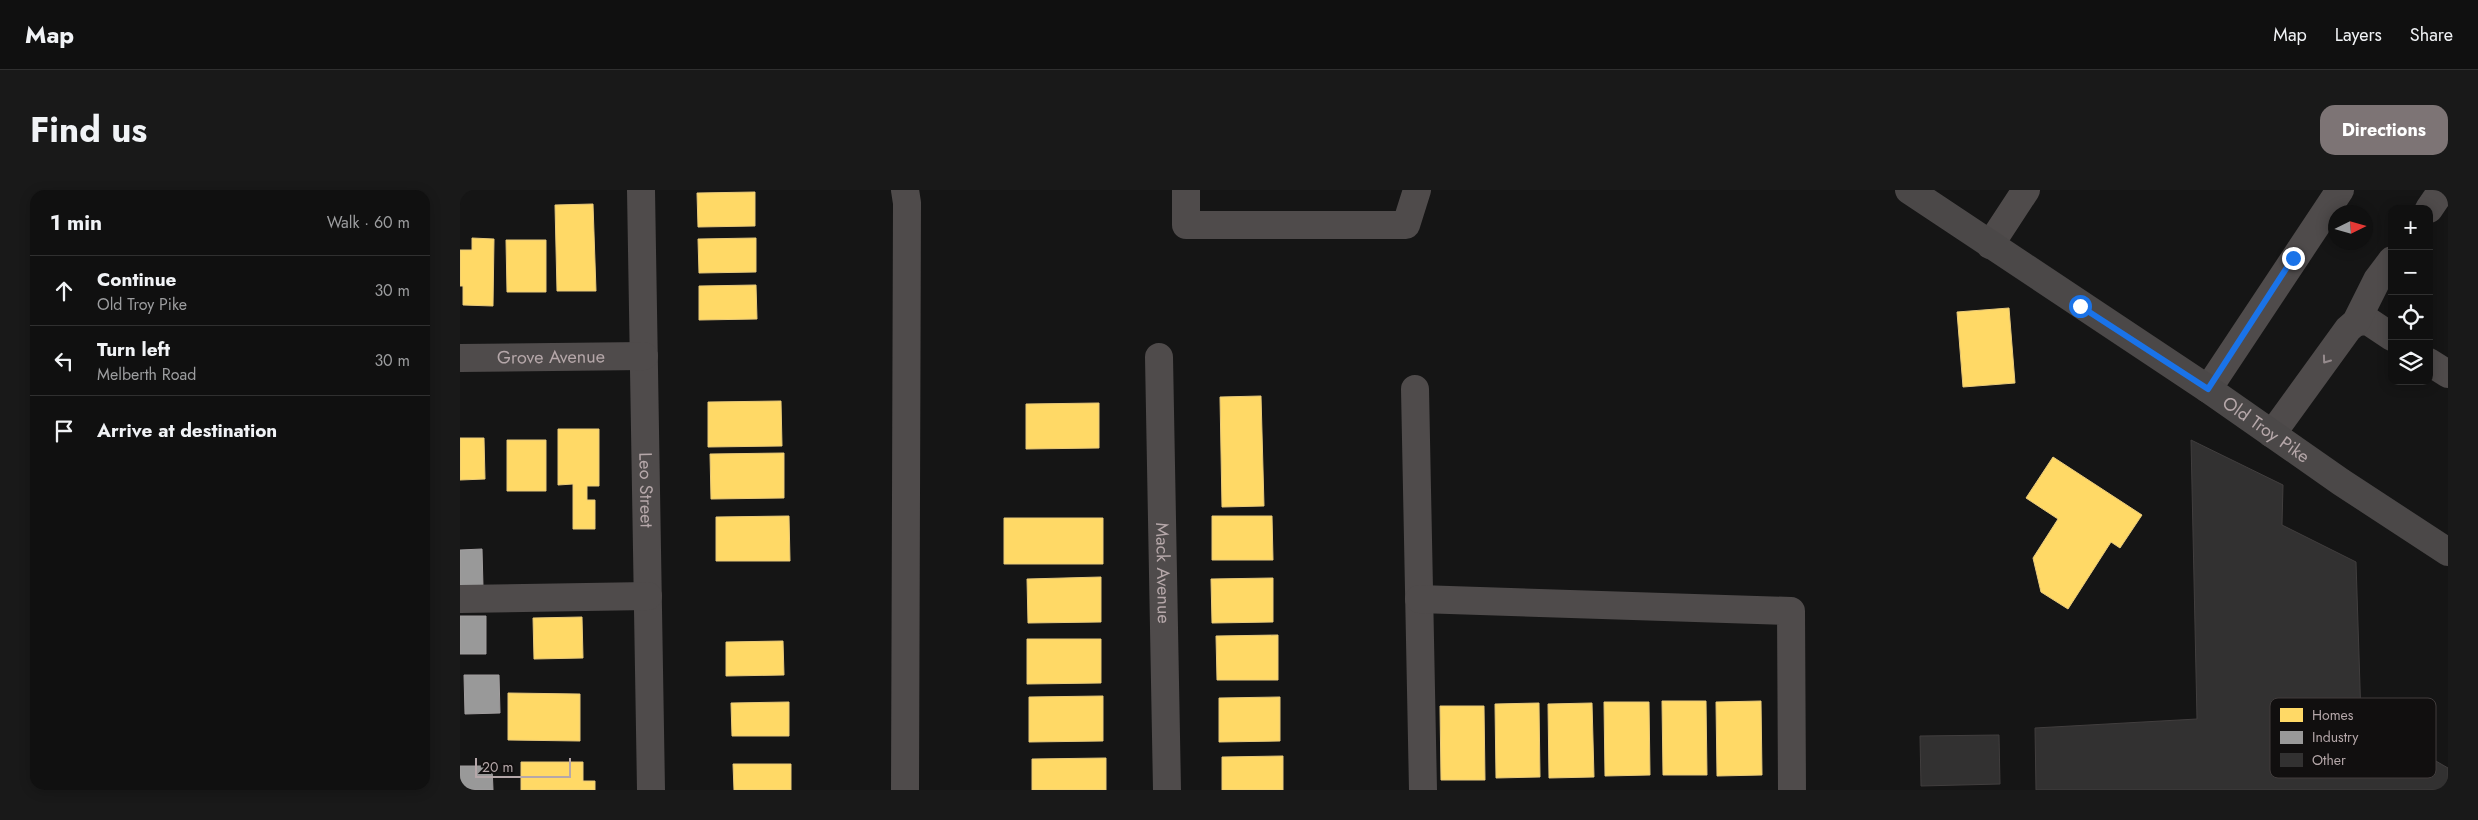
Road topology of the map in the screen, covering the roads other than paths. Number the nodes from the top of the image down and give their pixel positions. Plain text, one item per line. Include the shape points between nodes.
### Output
1 (640, 190) edge
2 (905, 190) edge
3 (1186, 190) edge
4 (1418, 190) edge
5 (1909, 190) edge
6 (2026, 190) edge
7 (2340, 190) edge
8 (2442, 190) edge
9 (2432, 205) edge
10 (1990, 245) junction
11 (2388, 265) edge
12 (2356, 322) junction
13 (2388, 334) edge
14 (644, 356) junction
15 (1159, 357) dead end
16 (460, 358) edge
17 (2433, 365) edge
18 (2448, 374) edge
19 (1415, 388) dead end
20 (2208, 389) junction
21 (2272, 434) junction
22 (2448, 552) edge
23 (648, 596) junction
24 (460, 599) edge
25 (1419, 599) junction
26 (651, 790) edge
27 (905, 790) edge
28 (1167, 790) edge
29 (1423, 790) edge
30 (1792, 790) edge

1 - 14 street, Leo Street
2 - 27 street
3 - 4 street via 1186,225 1406,225
5 - 10 main road, Old Troy Pike
6 - 10 street
7 - 20 street
8 - 9 street
10 - 20 main road, Old Troy Pike
11 - 12 street
12 - 13 street via 2368,321
12 -> 21 street
14 - 16 street, Grove Avenue
14 - 23 street, Leo Street
15 - 28 street, Mack Avenue
17 - 18 street
19 - 25 street
20 - 21 main road, Old Troy Pike
21 - 22 main road, Old Troy Pike
23 - 24 street
23 - 26 street, Leo Street
25 - 29 street
25 - 30 street via 1791,611

